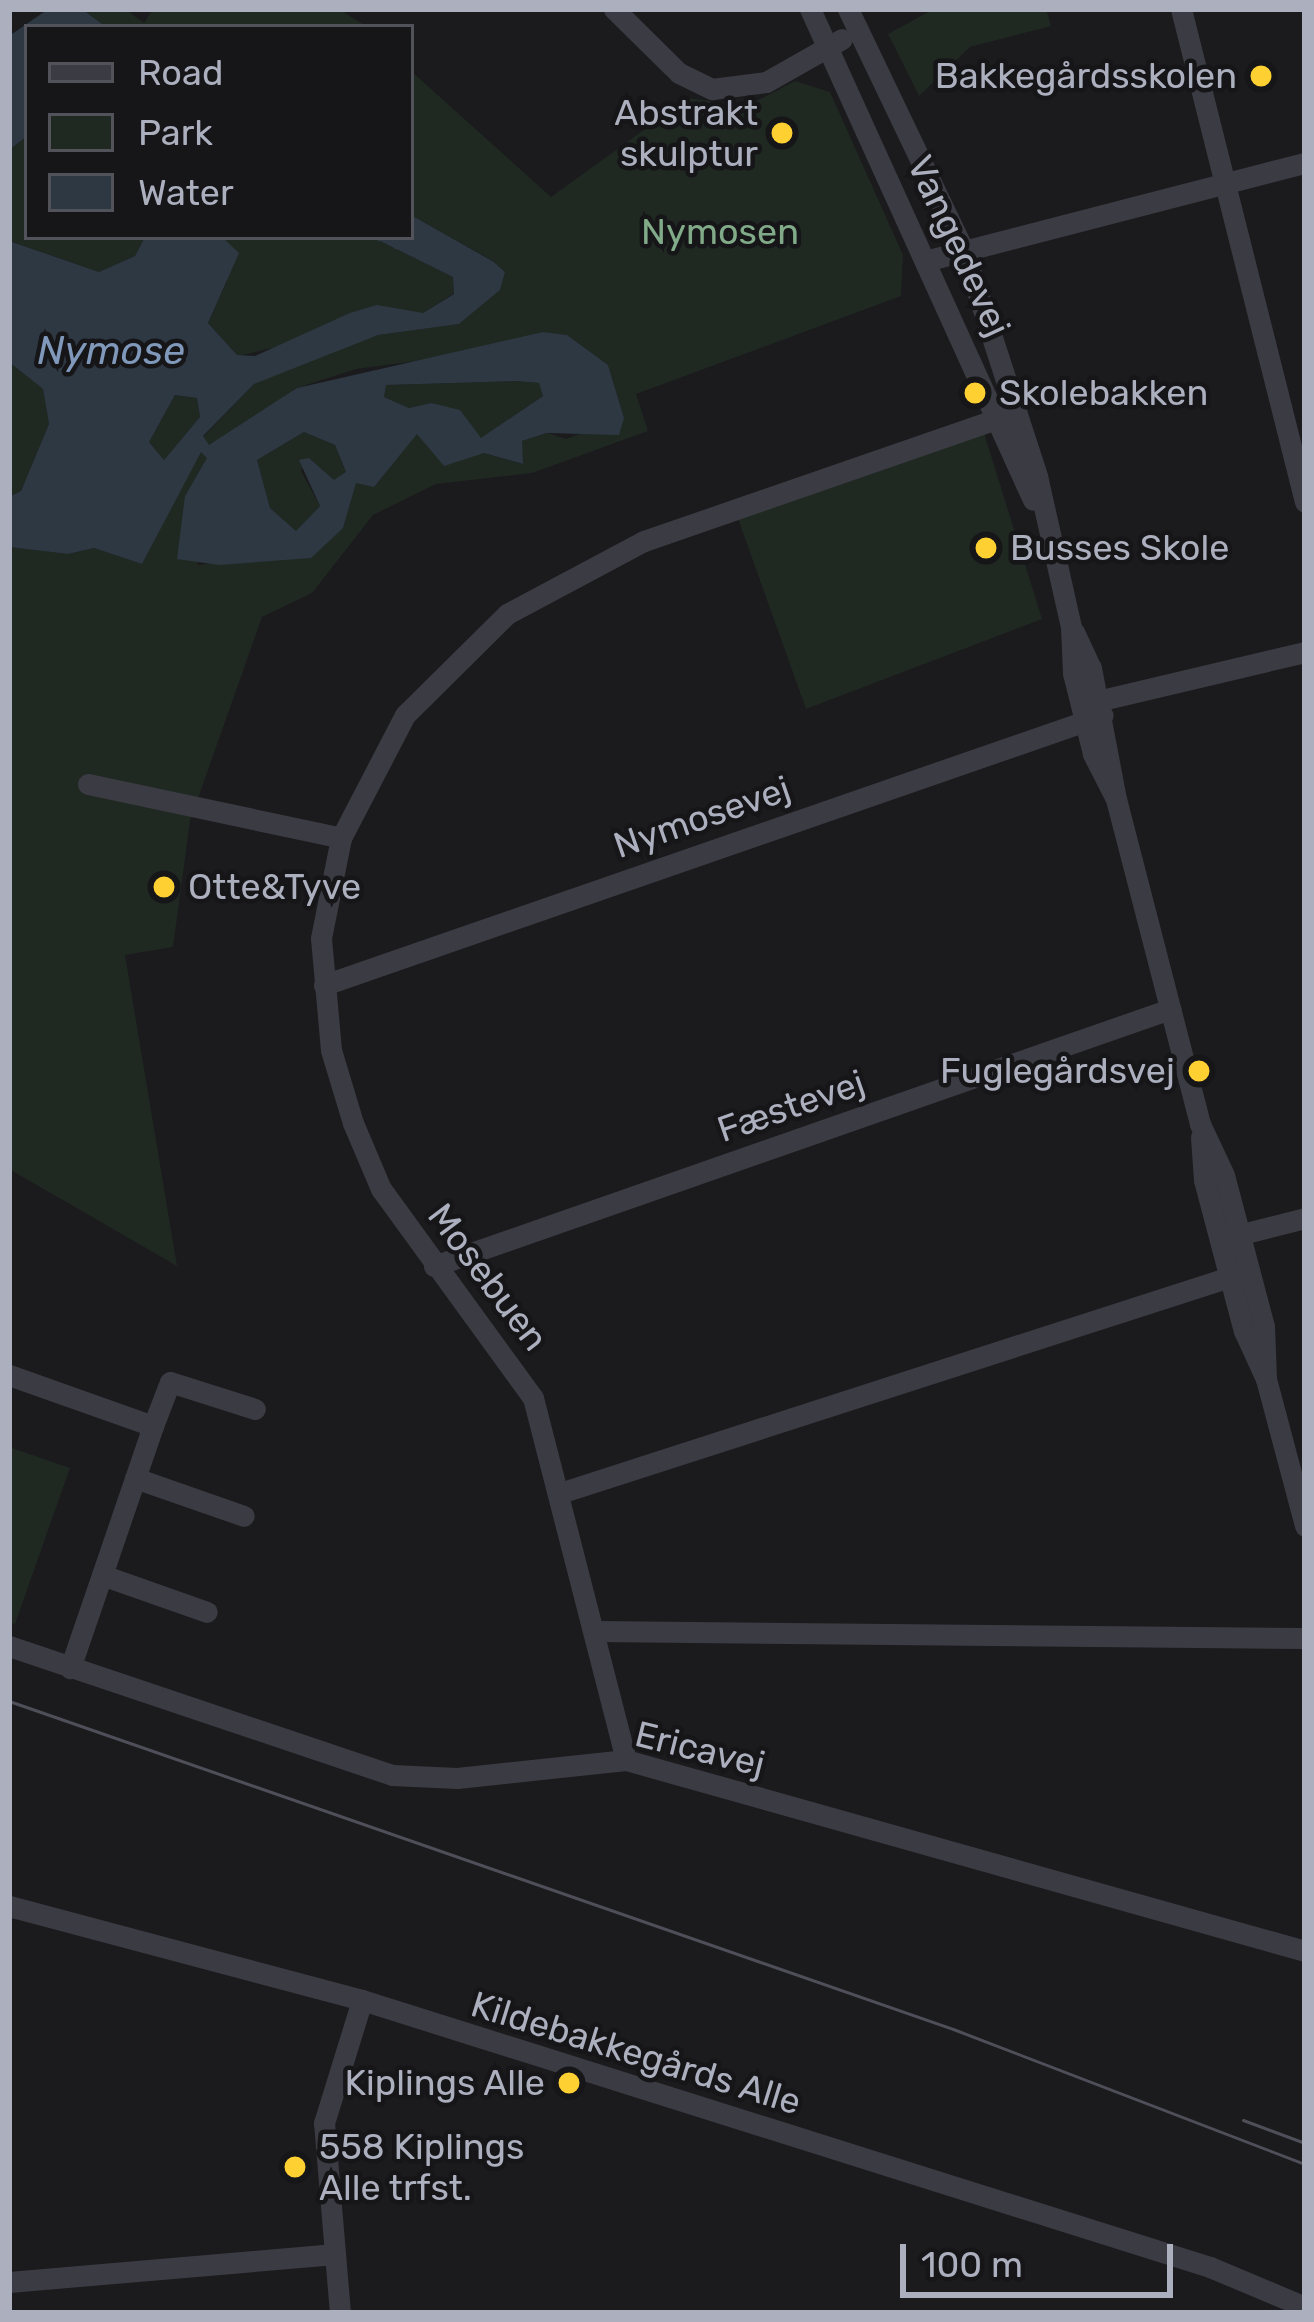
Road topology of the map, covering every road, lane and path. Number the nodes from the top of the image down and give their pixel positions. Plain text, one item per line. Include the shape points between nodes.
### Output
1 (614, 9) edge
2 (810, 9) edge
3 (848, 9) edge
4 (1181, 9) edge
5 (860, 30) junction
6 (830, 45) junction
7 (1305, 163) edge
8 (1225, 182) junction
9 (964, 251) junction
10 (929, 260) junction
11 (1008, 415) junction
12 (1295, 417) edge
13 (1305, 502) edge
14 (1305, 652) edge
15 (1092, 710) junction
16 (88, 784) dead end
17 (341, 838) junction
18 (323, 985) junction
19 (1170, 1009) junction
20 (1305, 1218) edge
21 (1230, 1237) junction
22 (434, 1266) junction
23 (1239, 1274) junction
24 (9, 1375) edge
25 (255, 1409) dead end
26 (153, 1426) junction
27 (1296, 1457) edge
28 (135, 1478) junction
29 (560, 1493) junction
30 (244, 1516) dead end
31 (1305, 1526) edge
32 (102, 1575) junction
33 (207, 1612) dead end
34 (596, 1630) junction
35 (1305, 1638) edge
36 (9, 1646) edge
37 (70, 1668) junction
38 (626, 1760) junction
39 (9, 1906) edge
40 (1305, 1951) edge
41 (362, 2000) junction
42 (335, 2254) junction
43 (1239, 2278) junction
44 (9, 2282) edge
45 (1305, 2290) edge
46 (1305, 2307) edge
47 (340, 2313) edge
48 (1290, 2313) edge

1 - 6 street via 680,74 712,89 766,82
2 - 6 street, Vangedevej
3 - 5 street, Vangedevej
4 - 8 street
5 - 6 street
5 - 9 street, Vangedevej
6 - 10 street, Vangedevej
7 - 8 street
8 - 9 street
8 - 12 street
9 - 10 street
9 - 11 street, Vangedevej
10 - 11 street, Vangedevej
11 - 15 street, Vangedevej
11 - 17 street, Mosebuen via 644,542 507,614 405,715
12 - 13 street
14 - 15 street, Nymosevej
15 - 18 street, Nymosevej
15 - 19 street, Vangedevej
16 - 17 street
17 - 18 street, Mosebuen via 321,938
18 - 22 street, Mosebuen via 353,1123 381,1189
19 - 21 street, Vangedevej
19 - 22 street, Fæstevej
20 - 21 street
21 - 23 street, Vangedevej
22 - 29 street, Mosebuen via 514,1361 533,1397
23 - 27 street, Vangedevej
23 - 29 street
24 - 26 street
25 - 26 street via 170,1382
26 - 28 street
27 - 31 street, Vangedevej
28 - 30 street
28 - 32 street
29 - 34 street, Mosebuen
32 - 33 street
32 - 37 street
34 - 35 street
34 - 38 street, Mosebuen
36 - 37 street, Ericavej
37 - 38 street, Ericavej via 392,1774 457,1778
38 - 40 street, Ericavej
39 - 41 street, Kildebakkegårds Alle
41 - 42 street via 325,2110
41 - 43 street, Kildebakkegårds Alle
42 - 44 street
42 - 47 street
43 - 45 street, Kildebakkegårds Alle
43 - 46 street, Kildebakkegårds Alle
43 - 48 street, Kildebakkegårds Alle

